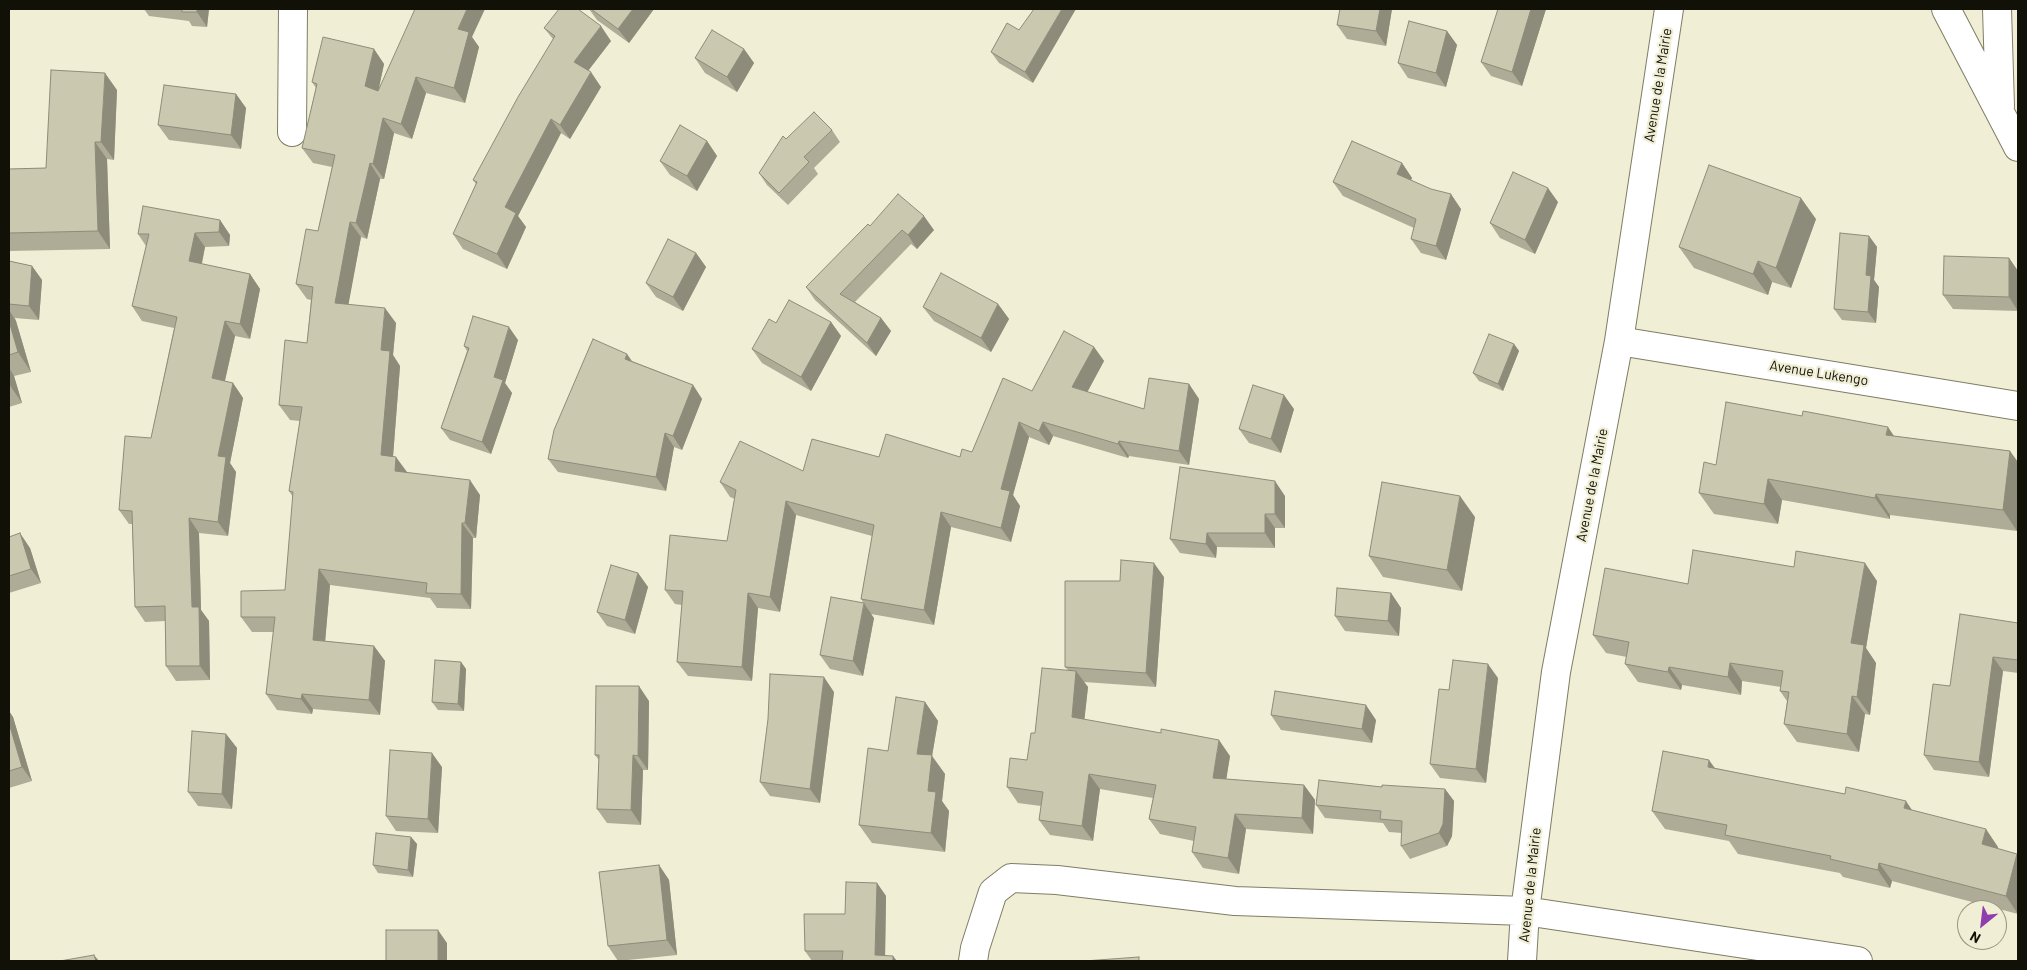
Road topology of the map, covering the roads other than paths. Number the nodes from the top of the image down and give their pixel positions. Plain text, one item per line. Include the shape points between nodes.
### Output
1 (294, 9) edge
2 (1669, 9) edge
3 (1946, 9) edge
4 (1997, 9) edge
5 (2000, 113) junction
6 (292, 132) dead end
7 (2018, 147) edge
8 (1619, 341) junction
9 (2018, 406) edge
10 (1525, 911) junction
11 (973, 961) edge
12 (1522, 961) edge
13 (1858, 961) edge

1 - 6 street
2 - 8 street, Avenue de la Mairie
3 - 5 street
4 - 5 street
5 - 7 street
8 - 9 street, Avenue Lukengo
8 - 10 street, Avenue de la Mairie via 1556,672
10 - 11 street via 1235,901 1057,880 1011,878 993,892
10 - 12 street, Avenue de la Mairie
10 - 13 street

